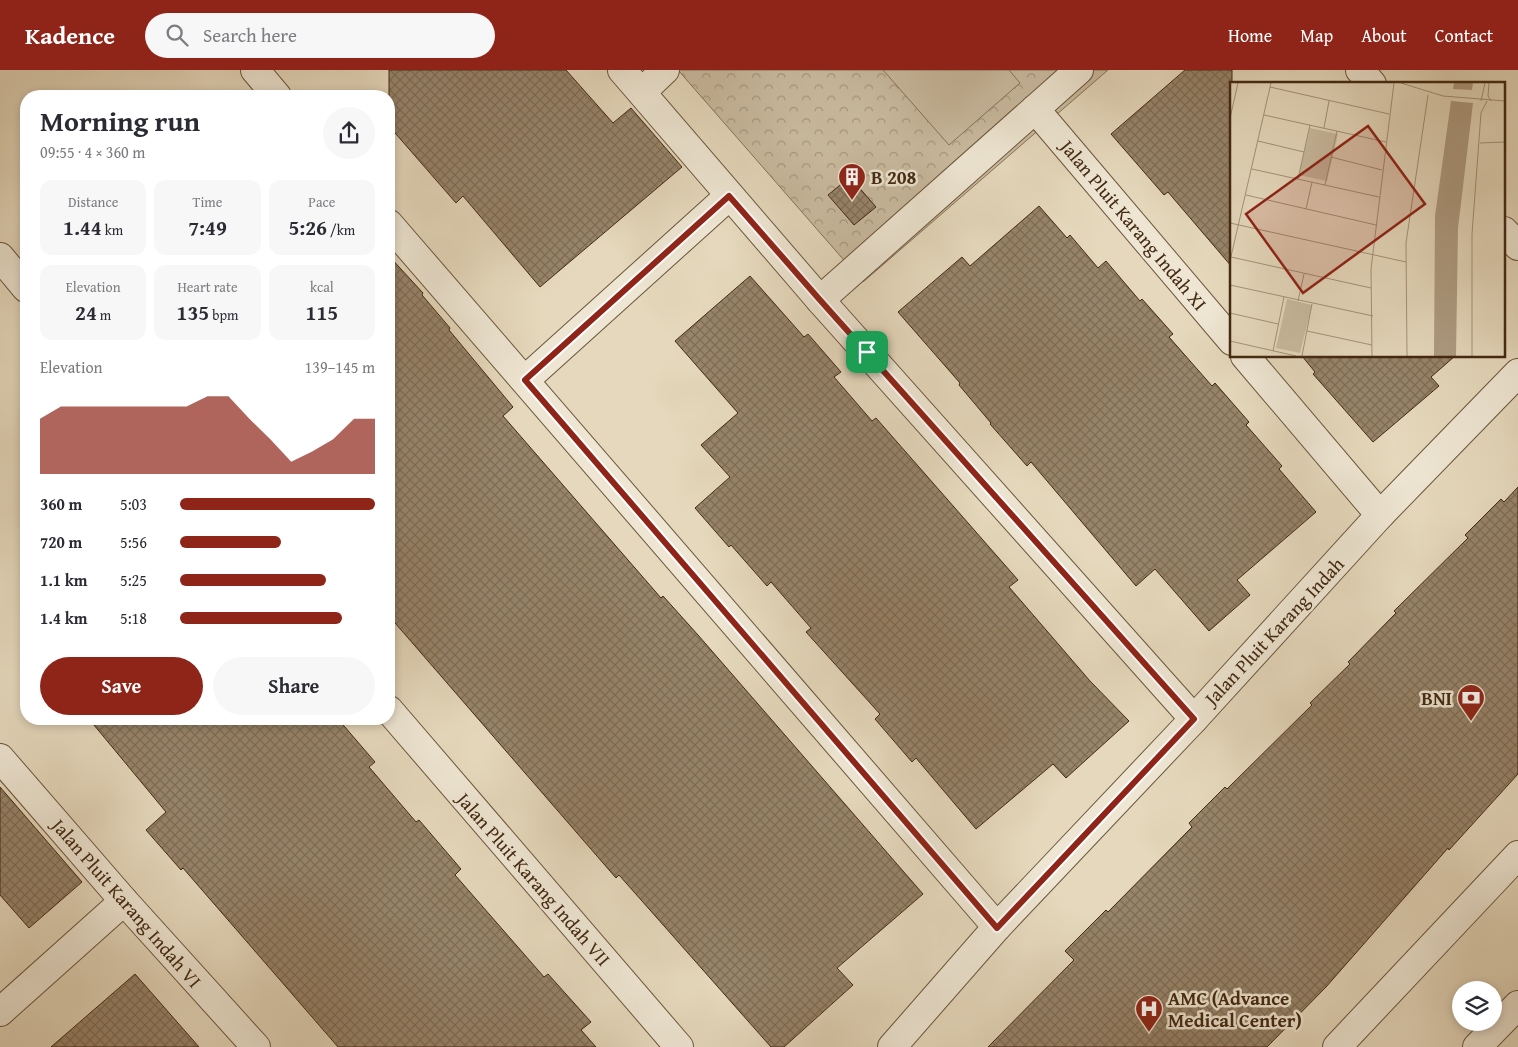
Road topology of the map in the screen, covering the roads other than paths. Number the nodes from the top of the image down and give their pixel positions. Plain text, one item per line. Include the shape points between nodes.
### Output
1 (255, 70) edge
2 (622, 70) edge
3 (665, 70) edge
4 (1079, 70) edge
5 (1360, 70) edge
6 (1370, 82) edge
7 (273, 90) edge
8 (642, 92) junction
9 (1036, 109) junction
10 (729, 196) junction
11 (395, 231) edge
12 (1506, 232) edge
13 (1518, 246) edge
14 (0, 257) edge
15 (20, 281) edge
16 (820, 300) junction
17 (1230, 338) edge
18 (1247, 358) edge
19 (1518, 373) edge
20 (525, 380) junction
21 (1380, 516) junction
22 (395, 717) edge
23 (1194, 719) junction
24 (0, 758) edge
25 (1518, 855) edge
26 (124, 901) junction
27 (997, 928) junction
28 (1518, 1005) edge
29 (0, 1012) edge
30 (256, 1047) edge
31 (679, 1047) edge
32 (892, 1047) edge
33 (1337, 1047) edge
34 (1477, 1047) edge

1 - 7 street
2 - 8 street
3 - 8 street
4 - 9 street
5 - 6 street
8 - 10 street
9 - 16 street
9 - 17 street, Jalan Pluit Karang Indah XI
10 - 16 street
10 - 20 street
11 - 20 street
12 - 13 street
14 - 15 street
16 - 23 street
18 - 21 street
19 - 21 street, Jalan Pluit Karang Indah
20 - 27 street
21 - 23 street, Jalan Pluit Karang Indah
22 - 31 street, Jalan Pluit Karang Indah VII
23 - 27 street, Jalan Pluit Karang Indah
24 - 26 street, Jalan Pluit Karang Indah VI
25 - 33 street
26 - 29 street
26 - 30 street, Jalan Pluit Karang Indah VI
27 - 32 street, Jalan Pluit Karang Indah
28 - 34 street

